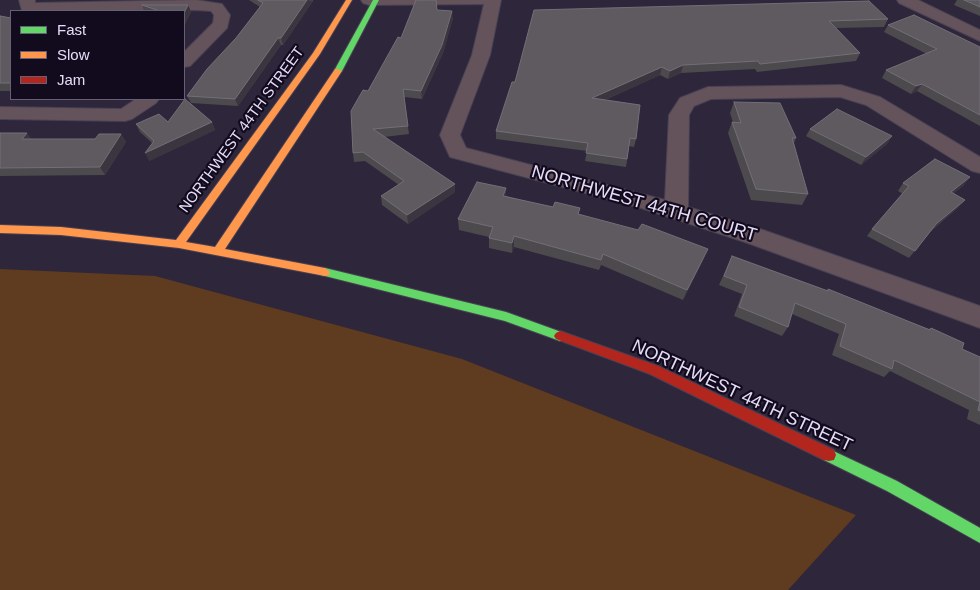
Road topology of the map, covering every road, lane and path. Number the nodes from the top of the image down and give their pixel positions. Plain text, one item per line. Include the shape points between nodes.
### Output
1 (349, 0) edge
2 (369, 0) edge
3 (376, 0) edge
4 (480, 0) edge
5 (492, 0) edge
6 (905, 0) edge
7 (27, 4) edge
8 (980, 36) edge
9 (185, 61) edge
10 (148, 100) edge
11 (0, 113) edge
12 (980, 166) edge
13 (676, 212) junction
14 (0, 229) edge
15 (179, 244) junction
16 (217, 252) junction
17 (978, 312) edge
18 (980, 536) edge

1 - 15 street, NORTHWEST 44TH STREET via 316,54
2 - 3 street
3 - 4 street
3 - 16 street via 344,62
5 - 13 street, NORTHWEST 44TH COURT via 481,55 450,134 457,152
6 - 8 street
7 - 9 street via 216,7 222,15 221,24
10 - 11 street via 125,115
12 - 13 street via 873,101 841,91 708,93 686,102 679,115
13 - 17 street, NORTHWEST 44TH COURT
14 - 15 street via 61,231
15 - 16 street, NORTHWEST 44TH STREET
16 - 18 street, NORTHWEST 44TH STREET via 359,279 506,317 654,370 892,486

